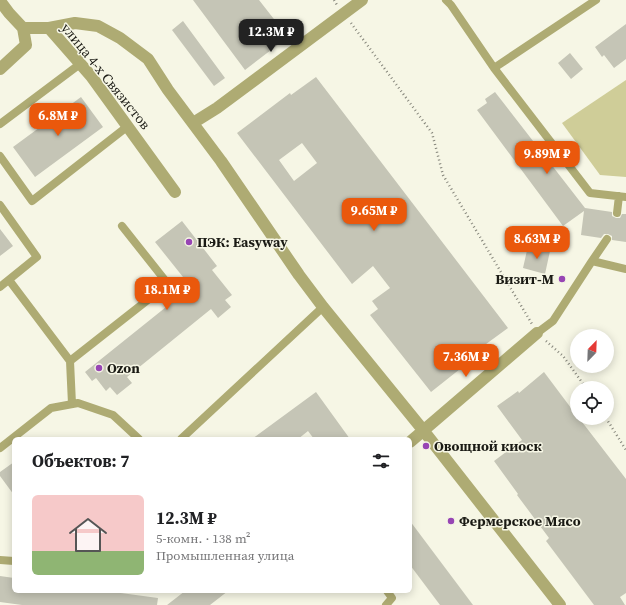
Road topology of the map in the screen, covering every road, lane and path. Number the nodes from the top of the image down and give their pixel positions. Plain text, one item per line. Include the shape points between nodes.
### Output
1 (334, 0) edge
2 (362, 0) edge
3 (446, 0) edge
4 (596, 0) edge
5 (0, 1) edge
6 (344, 14) junction
7 (23, 28) junction
8 (49, 28) junction
9 (80, 64) junction
10 (494, 68) junction
11 (0, 69) edge
12 (193, 123) junction
13 (0, 124) edge
14 (128, 126) junction
15 (0, 156) edge
16 (175, 192) dead end
17 (623, 197) edge
18 (0, 205) edge
19 (617, 213) dead end
20 (122, 226) dead end
21 (607, 239) dead end
22 (592, 261) junction
23 (626, 269) edge
24 (9, 280) junction
25 (0, 287) edge
26 (323, 307) junction
27 (537, 333) junction
28 (70, 361) junction
29 (581, 381) edge
30 (72, 404) junction
31 (610, 425) edge
32 (424, 430) junction
33 (14, 437) edge
34 (137, 437) edge
35 (183, 437) edge
36 (12, 438) edge
37 (412, 440) edge
38 (1, 447) edge
39 (626, 450) edge
40 (0, 560) edge
41 (12, 562) edge
42 (388, 593) edge
43 (386, 605) edge
44 (560, 605) edge

1 - 6 path
2 - 6 street
3 - 10 lane
4 - 10 lane
5 - 7 street
6 - 12 street
6 - 27 path via 432,133 443,175
7 - 8 street, улица 4-х Связистов
7 - 11 street via 26,45
8 - 9 street, улица 4-х Связистов
8 - 12 street via 75,23 98,26 120,38 148,59
9 - 13 lane
9 - 14 street, улица 4-х Связистов
10 - 17 lane via 590,193
12 - 26 street
14 - 15 lane via 32,201
14 - 16 street, улица 4-х Связистов
17 - 19 lane
18 - 24 lane via 37,258
20 - 28 lane via 168,284
21 - 22 lane
22 - 23 lane
22 - 27 lane via 553,321
24 - 25 lane
24 - 28 lane
26 - 32 street
26 - 35 lane
27 - 29 path via 563,356
27 - 32 street
28 - 30 lane
30 - 33 lane via 51,408
30 - 34 lane via 78,403 113,415
31 - 39 path
32 - 37 street
32 - 44 street
36 - 38 lane
40 - 41 lane
42 - 43 lane via 392,598

